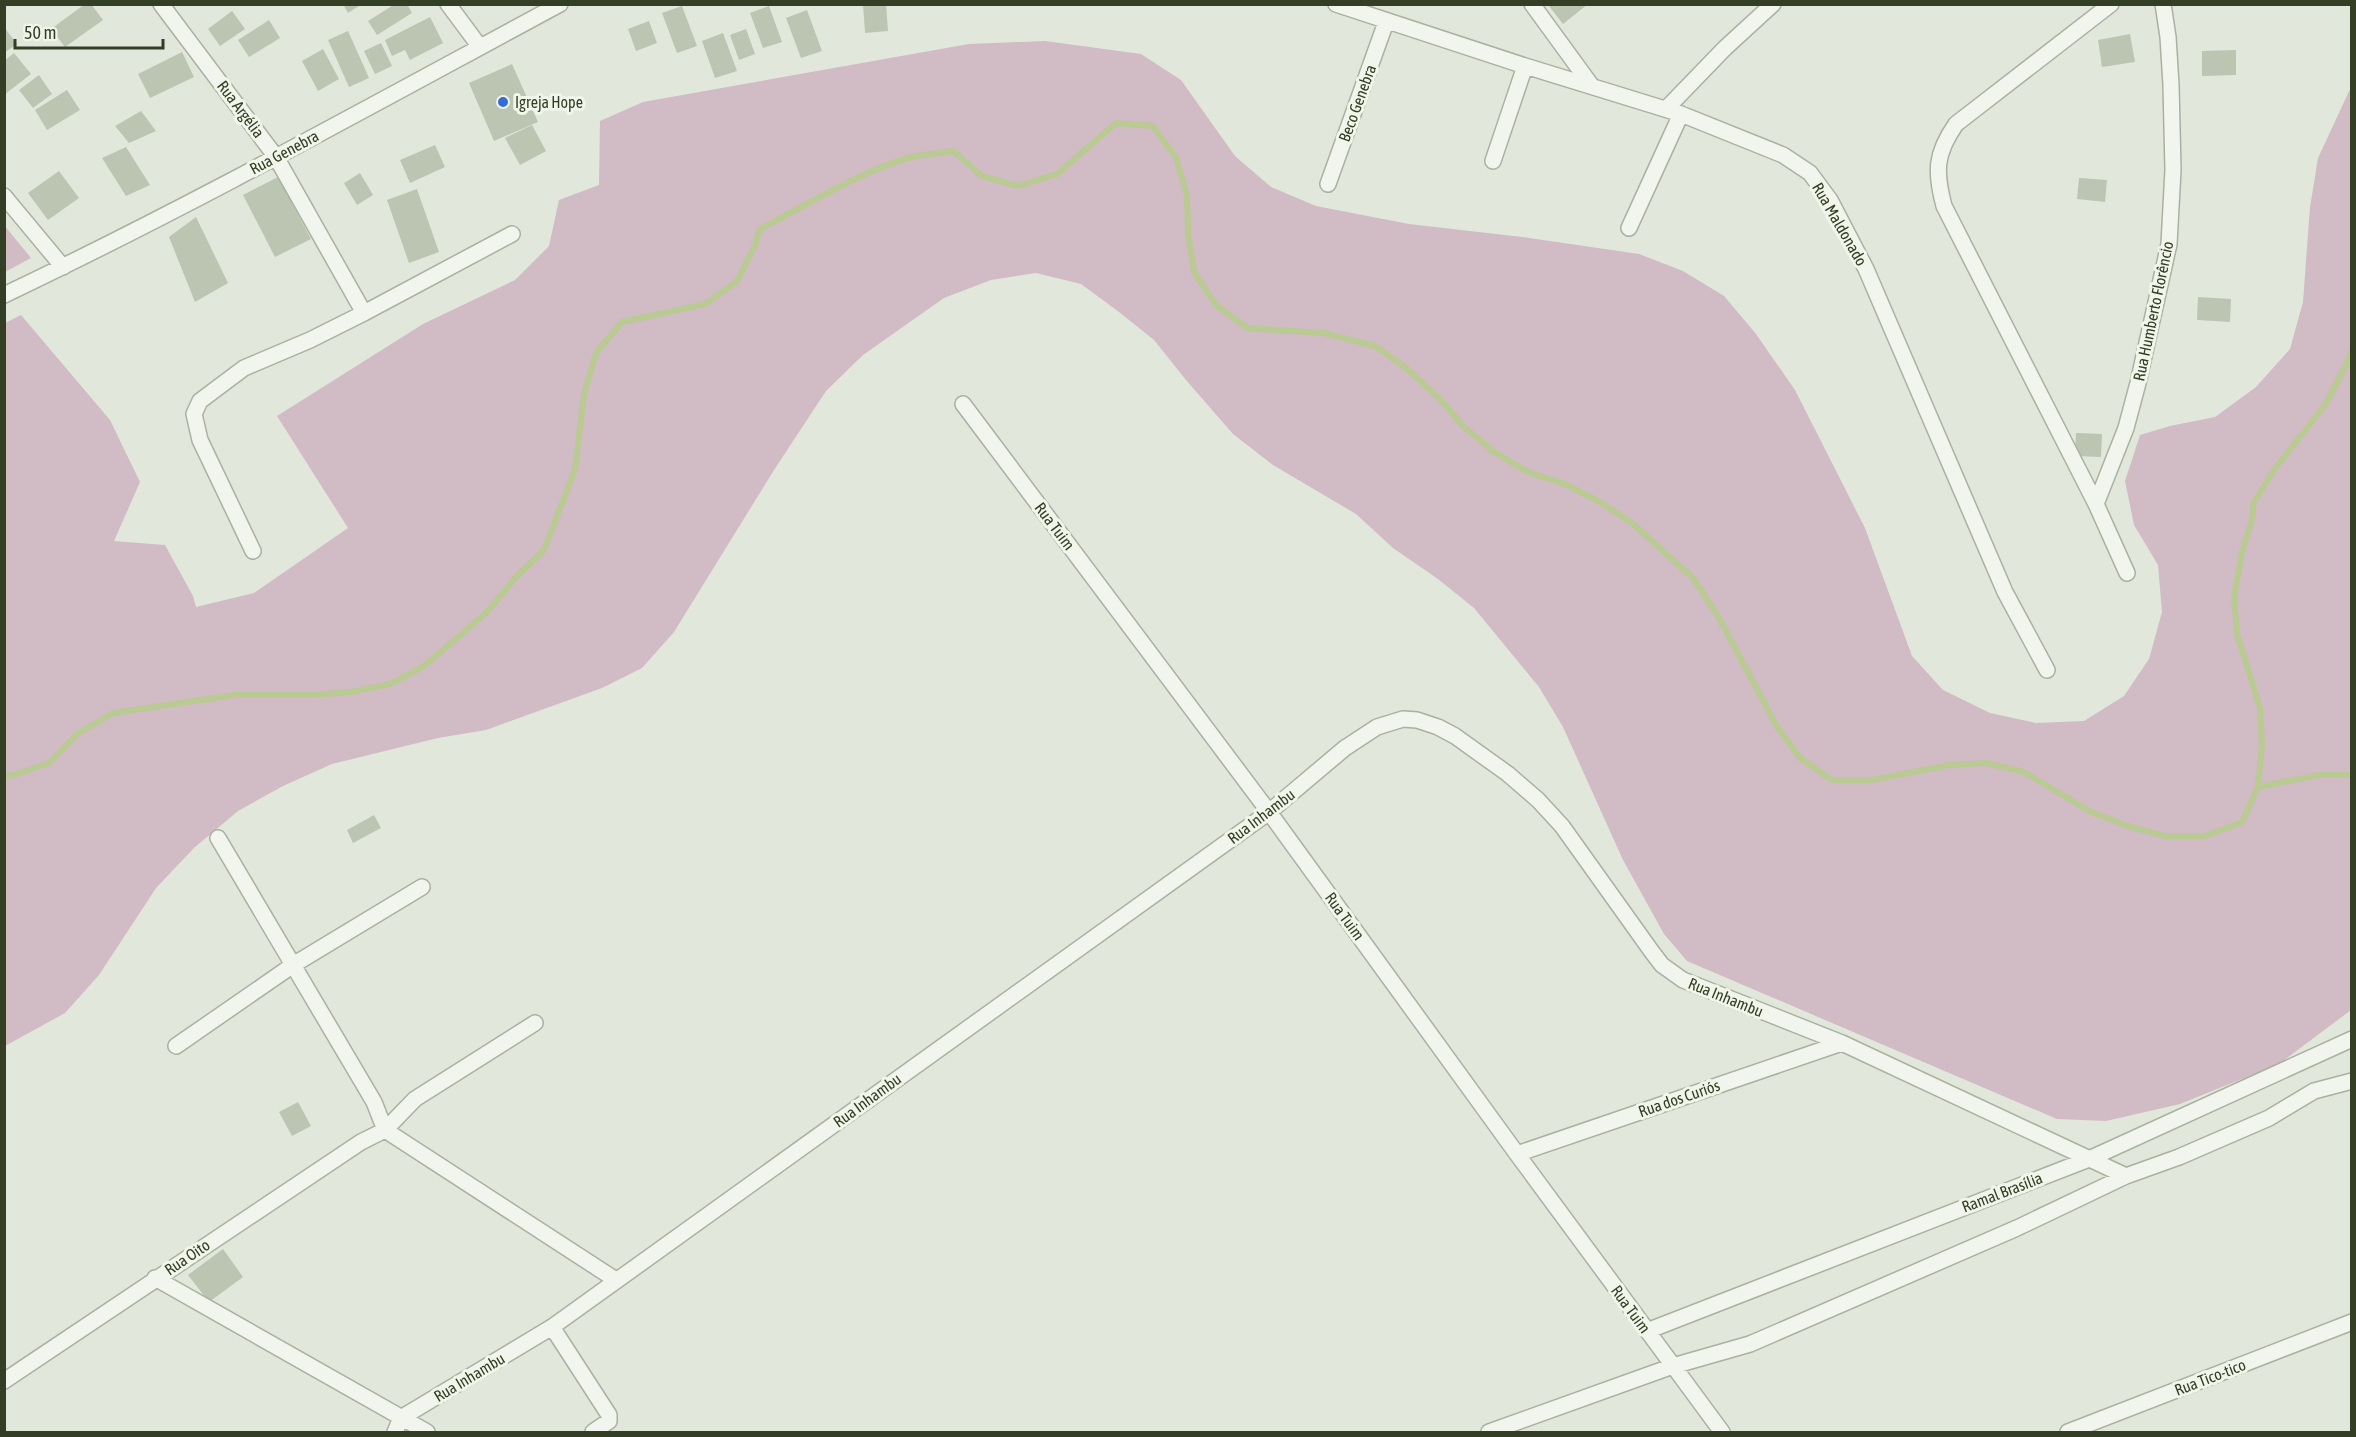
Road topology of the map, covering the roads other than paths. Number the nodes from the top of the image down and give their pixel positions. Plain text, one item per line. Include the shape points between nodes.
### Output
1 (161, 4) edge
2 (448, 4) edge
3 (560, 4) edge
4 (1336, 4) edge
5 (1532, 4) edge
6 (1773, 4) edge
7 (2111, 4) edge
8 (2163, 4) edge
9 (1386, 22) junction
10 (480, 47) junction
11 (1525, 66) junction
12 (1591, 85) junction
13 (1674, 111) junction
14 (276, 157) junction
15 (1493, 161) dead end
16 (1329, 184) dead end
17 (4, 196) edge
18 (1629, 228) dead end
19 (512, 234) dead end
20 (63, 267) junction
21 (4, 295) edge
22 (364, 313) junction
23 (963, 404) dead end
24 (2096, 504) junction
25 (253, 551) dead end
26 (2127, 573) dead end
27 (2047, 670) dead end
28 (1269, 812) junction
29 (218, 838) dead end
30 (422, 887) dead end
31 (294, 965) junction
32 (535, 1023) dead end
33 (2352, 1039) edge
34 (1842, 1042) junction
35 (176, 1046) dead end
36 (2352, 1081) edge
37 (378, 1133) junction
38 (1517, 1154) junction
39 (2090, 1158) junction
40 (2126, 1176) junction
41 (155, 1278) junction
42 (616, 1280) junction
43 (2352, 1322) edge
44 (552, 1327) junction
45 (1647, 1331) junction
46 (1673, 1366) junction
47 (4, 1381) edge
48 (401, 1418) junction
49 (1715, 1431) edge
50 (395, 1432) edge
51 (427, 1432) edge
52 (593, 1432) edge
53 (1488, 1432) edge
54 (1494, 1432) edge
55 (2068, 1432) edge

1 - 14 street, Rua Argélia
2 - 10 street
3 - 10 street, Rua Genebra
4 - 9 street, Rua Maldonado
5 - 12 street
6 - 13 street via 1725,48
7 - 24 street via 1956,124 1946,139 1937,176 1944,206
8 - 24 street, Rua Humberto Florêncio via 2171,85 2173,170 2169,243 2129,417
9 - 11 street, Rua Maldonado
9 - 16 street, Beco Genebra
10 - 14 street, Rua Genebra
11 - 12 street, Rua Maldonado
11 - 15 street
12 - 13 street, Rua Maldonado
13 - 18 street
13 - 27 street, Rua Maldonado via 1799,164 1830,200 1866,269 2005,592
14 - 20 street, Rua Genebra
14 - 22 street, Rua Argélia
17 - 20 street
19 - 22 street
20 - 21 street, Rua Genebra
22 - 25 street via 244,368 200,401 194,414 200,440
23 - 28 street, Rua Tuim
24 - 26 street
28 - 34 street, Rua Inhambu via 1345,748 1377,727 1403,719 1438,727 1508,774 1554,817 1667,969 1742,1005
28 - 38 street, Rua Tuim
28 - 42 street, Rua Inhambu
29 - 31 street
30 - 31 street
31 - 35 street
31 - 37 street via 374,1102
32 - 37 street, Rua Oito via 415,1099
33 - 39 street, Ramal Brasília
34 - 38 street, Rua dos Curiós
34 - 39 street, Rua Inhambu
36 - 40 street via 2314,1091 2269,1118
37 - 41 street, Rua Oito
37 - 42 street
38 - 45 street, Rua Tuim
39 - 40 street, Rua Inhambu
39 - 45 street, Ramal Brasília
40 - 46 street via 2017,1228 1750,1344
41 - 47 street, Rua Oito
41 - 48 street
42 - 44 street, Rua Inhambu
43 - 55 street, Rua Tico-tico
44 - 48 street, Rua Inhambu
44 - 52 street via 609,1414 609,1421
45 - 46 street, Rua Tuim
46 - 49 street, Rua Tuim
46 - 53 street
48 - 50 street
48 - 51 street
53 - 54 street

